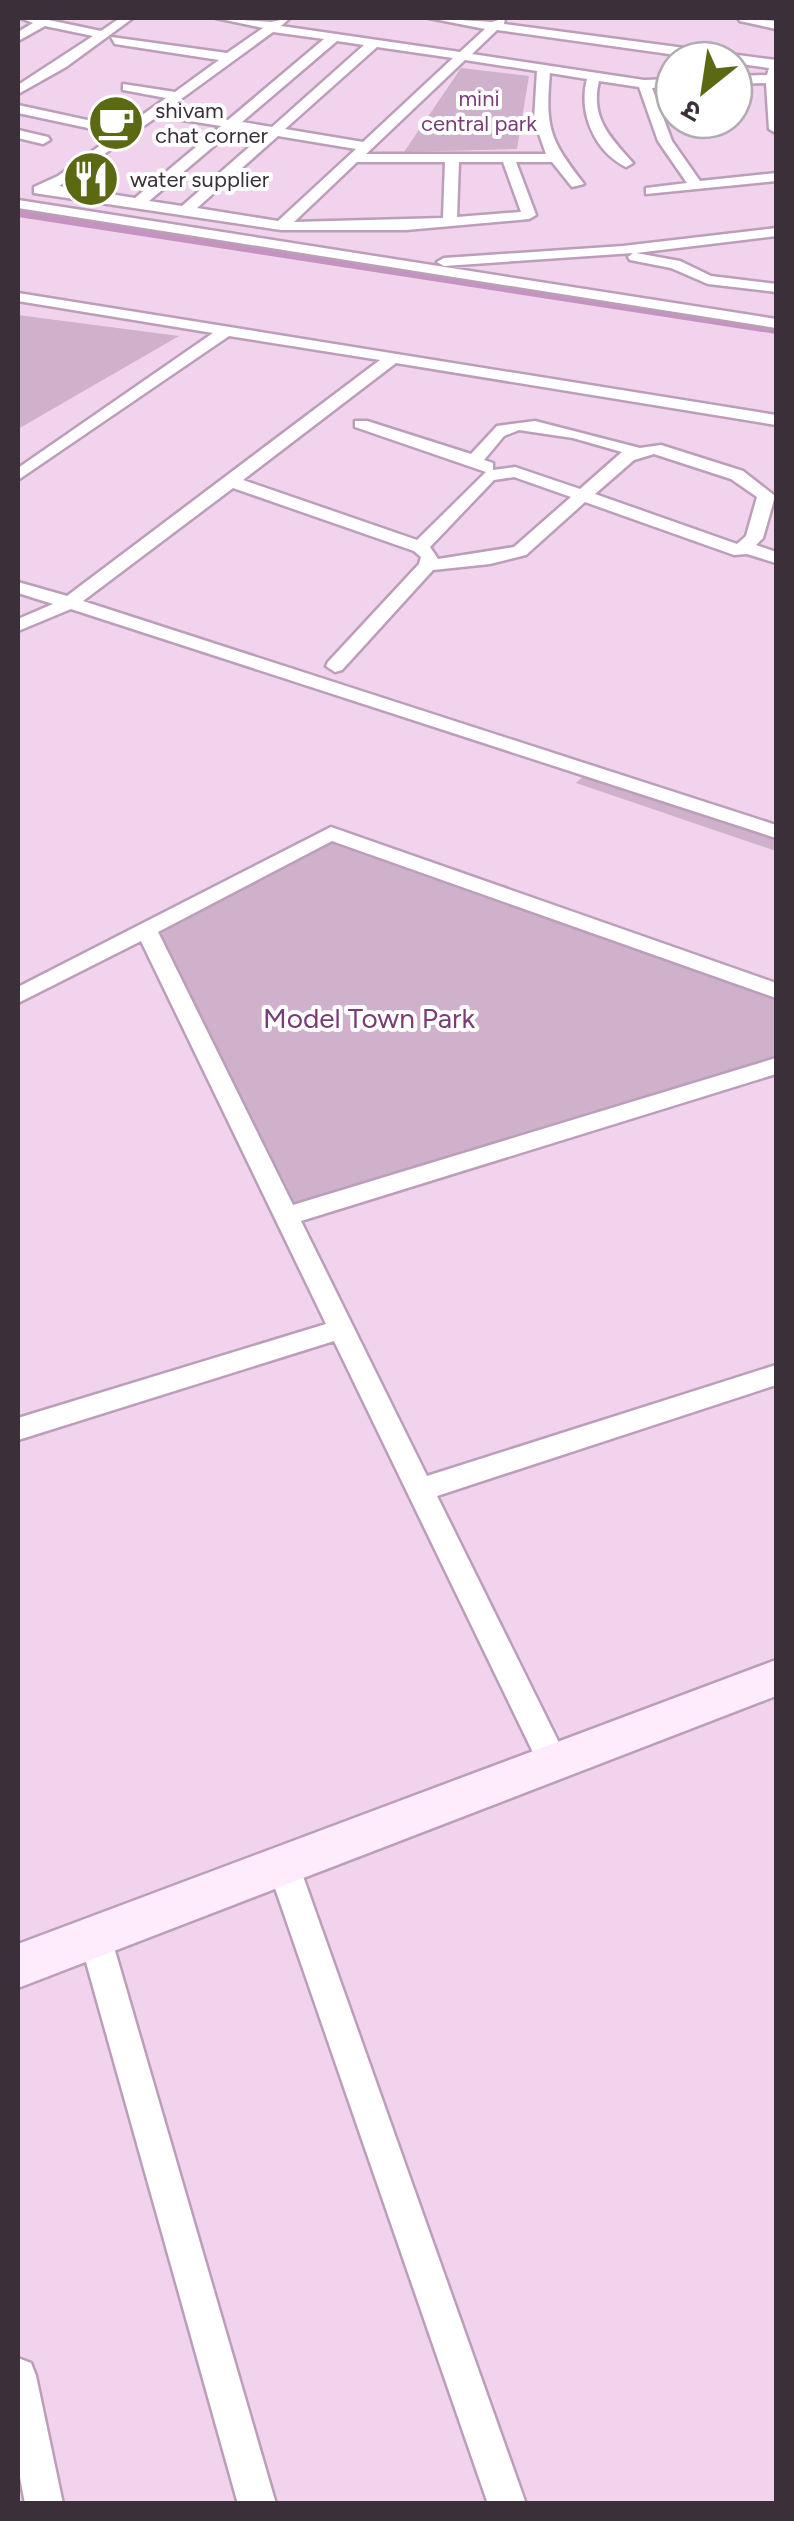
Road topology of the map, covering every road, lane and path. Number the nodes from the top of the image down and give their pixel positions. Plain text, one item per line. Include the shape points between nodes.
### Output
1 (26, 18) edge
2 (127, 18) edge
3 (222, 18) edge
4 (434, 18) edge
5 (744, 18) edge
6 (47, 20) edge
7 (499, 22) edge
8 (277, 24) edge
9 (776, 25) edge
10 (18, 37) edge
11 (109, 38) junction
12 (333, 38) junction
13 (373, 44) junction
14 (460, 57) junction
15 (233, 58) junction
16 (544, 68) junction
17 (775, 68) edge
18 (594, 76) junction
19 (644, 84) junction
20 (654, 84) edge
21 (128, 87) dead end
22 (18, 90) edge
23 (178, 96) junction
24 (18, 109) edge
25 (156, 112) junction
26 (232, 124) junction
27 (776, 129) edge
28 (275, 131) junction
29 (127, 133) junction
30 (18, 134) edge
31 (43, 140) dead end
32 (364, 146) junction
33 (351, 158) junction
34 (452, 158) junction
35 (508, 158) junction
36 (554, 158) junction
37 (626, 162) dead end
38 (776, 177) edge
39 (577, 184) dead end
40 (696, 186) junction
41 (44, 188) junction
42 (651, 191) dead end
43 (18, 195) edge
44 (18, 204) edge
45 (138, 204) junction
46 (184, 212) junction
47 (450, 223) junction
48 (281, 226) junction
49 (776, 232) edge
50 (601, 252) junction
51 (444, 262) dead end
52 (776, 285) edge
53 (18, 296) edge
54 (776, 324) edge
55 (226, 331) junction
56 (392, 359) junction
57 (776, 420) edge
58 (361, 424) dead end
59 (639, 453) junction
60 (475, 460) junction
61 (495, 473) junction
62 (18, 475) edge
63 (230, 482) junction
64 (582, 496) junction
65 (744, 546) junction
66 (420, 547) junction
67 (776, 558) edge
68 (428, 565) junction
69 (18, 587) edge
70 (68, 604) junction
71 (18, 626) edge
72 (335, 666) dead end
73 (776, 832) edge
74 (146, 930) junction
75 (776, 991) edge
76 (18, 996) edge
77 (776, 1066) edge
78 (286, 1216) junction
79 (341, 1329) junction
80 (776, 1375) edge
81 (18, 1430) edge
82 (420, 1490) junction
83 (776, 1678) edge
84 (554, 1763) junction
85 (283, 1866) junction
86 (95, 1937) junction
87 (18, 1966) edge
88 (18, 2376) edge
89 (44, 2504) edge
90 (256, 2504) edge
91 (507, 2504) edge

1 - 6 street
2 - 11 street
3 - 8 street
4 - 7 street
5 - 9 street
6 - 10 street
6 - 11 street
7 - 14 street
7 - 17 street
8 - 12 street
8 - 15 street
11 - 15 street
11 - 22 street
12 - 13 street
12 - 26 street
13 - 14 street
13 - 28 street
14 - 16 street
14 - 32 street
15 - 23 street
16 - 18 street
16 - 36 street via 537,120
17 - 27 street via 770,92
18 - 19 street
18 - 37 street via 588,108 593,126
19 - 20 street
19 - 40 street via 665,141
21 - 23 street
23 - 25 street
24 - 29 street
25 - 26 street
25 - 29 street
26 - 28 street
26 - 45 street
28 - 32 street
28 - 46 street
29 - 41 street
30 - 31 street
32 - 33 street
33 - 34 street
33 - 48 street
34 - 35 street
34 - 47 street
35 - 36 street
35 - 47 street via 529,215
36 - 39 street
38 - 40 street
40 - 42 street
41 - 43 street
41 - 45 street
44 - 54 street
45 - 46 street
46 - 48 street
47 - 48 street
49 - 50 street
50 - 51 street
50 - 52 street via 675,264 708,280
53 - 55 street
55 - 56 street
55 - 62 street
56 - 57 street
56 - 63 street
58 - 60 street
59 - 60 street via 612,441 512,425 495,434
59 - 64 street
59 - 65 street via 655,449 737,475 766,496 754,538
60 - 61 street
61 - 64 street via 515,472
61 - 66 street
63 - 66 street
63 - 70 street
64 - 65 street via 740,551
64 - 68 street via 520,551
65 - 67 street
66 - 68 street via 430,556
68 - 72 street
69 - 70 street
70 - 71 street
70 - 73 street
74 - 75 street via 332,833
74 - 76 street
74 - 78 street
77 - 78 street
78 - 79 street
79 - 81 street
79 - 82 street
80 - 82 street
82 - 84 street
83 - 84 street
84 - 85 street
85 - 86 street
85 - 91 street
86 - 87 street
86 - 90 street
88 - 89 street

